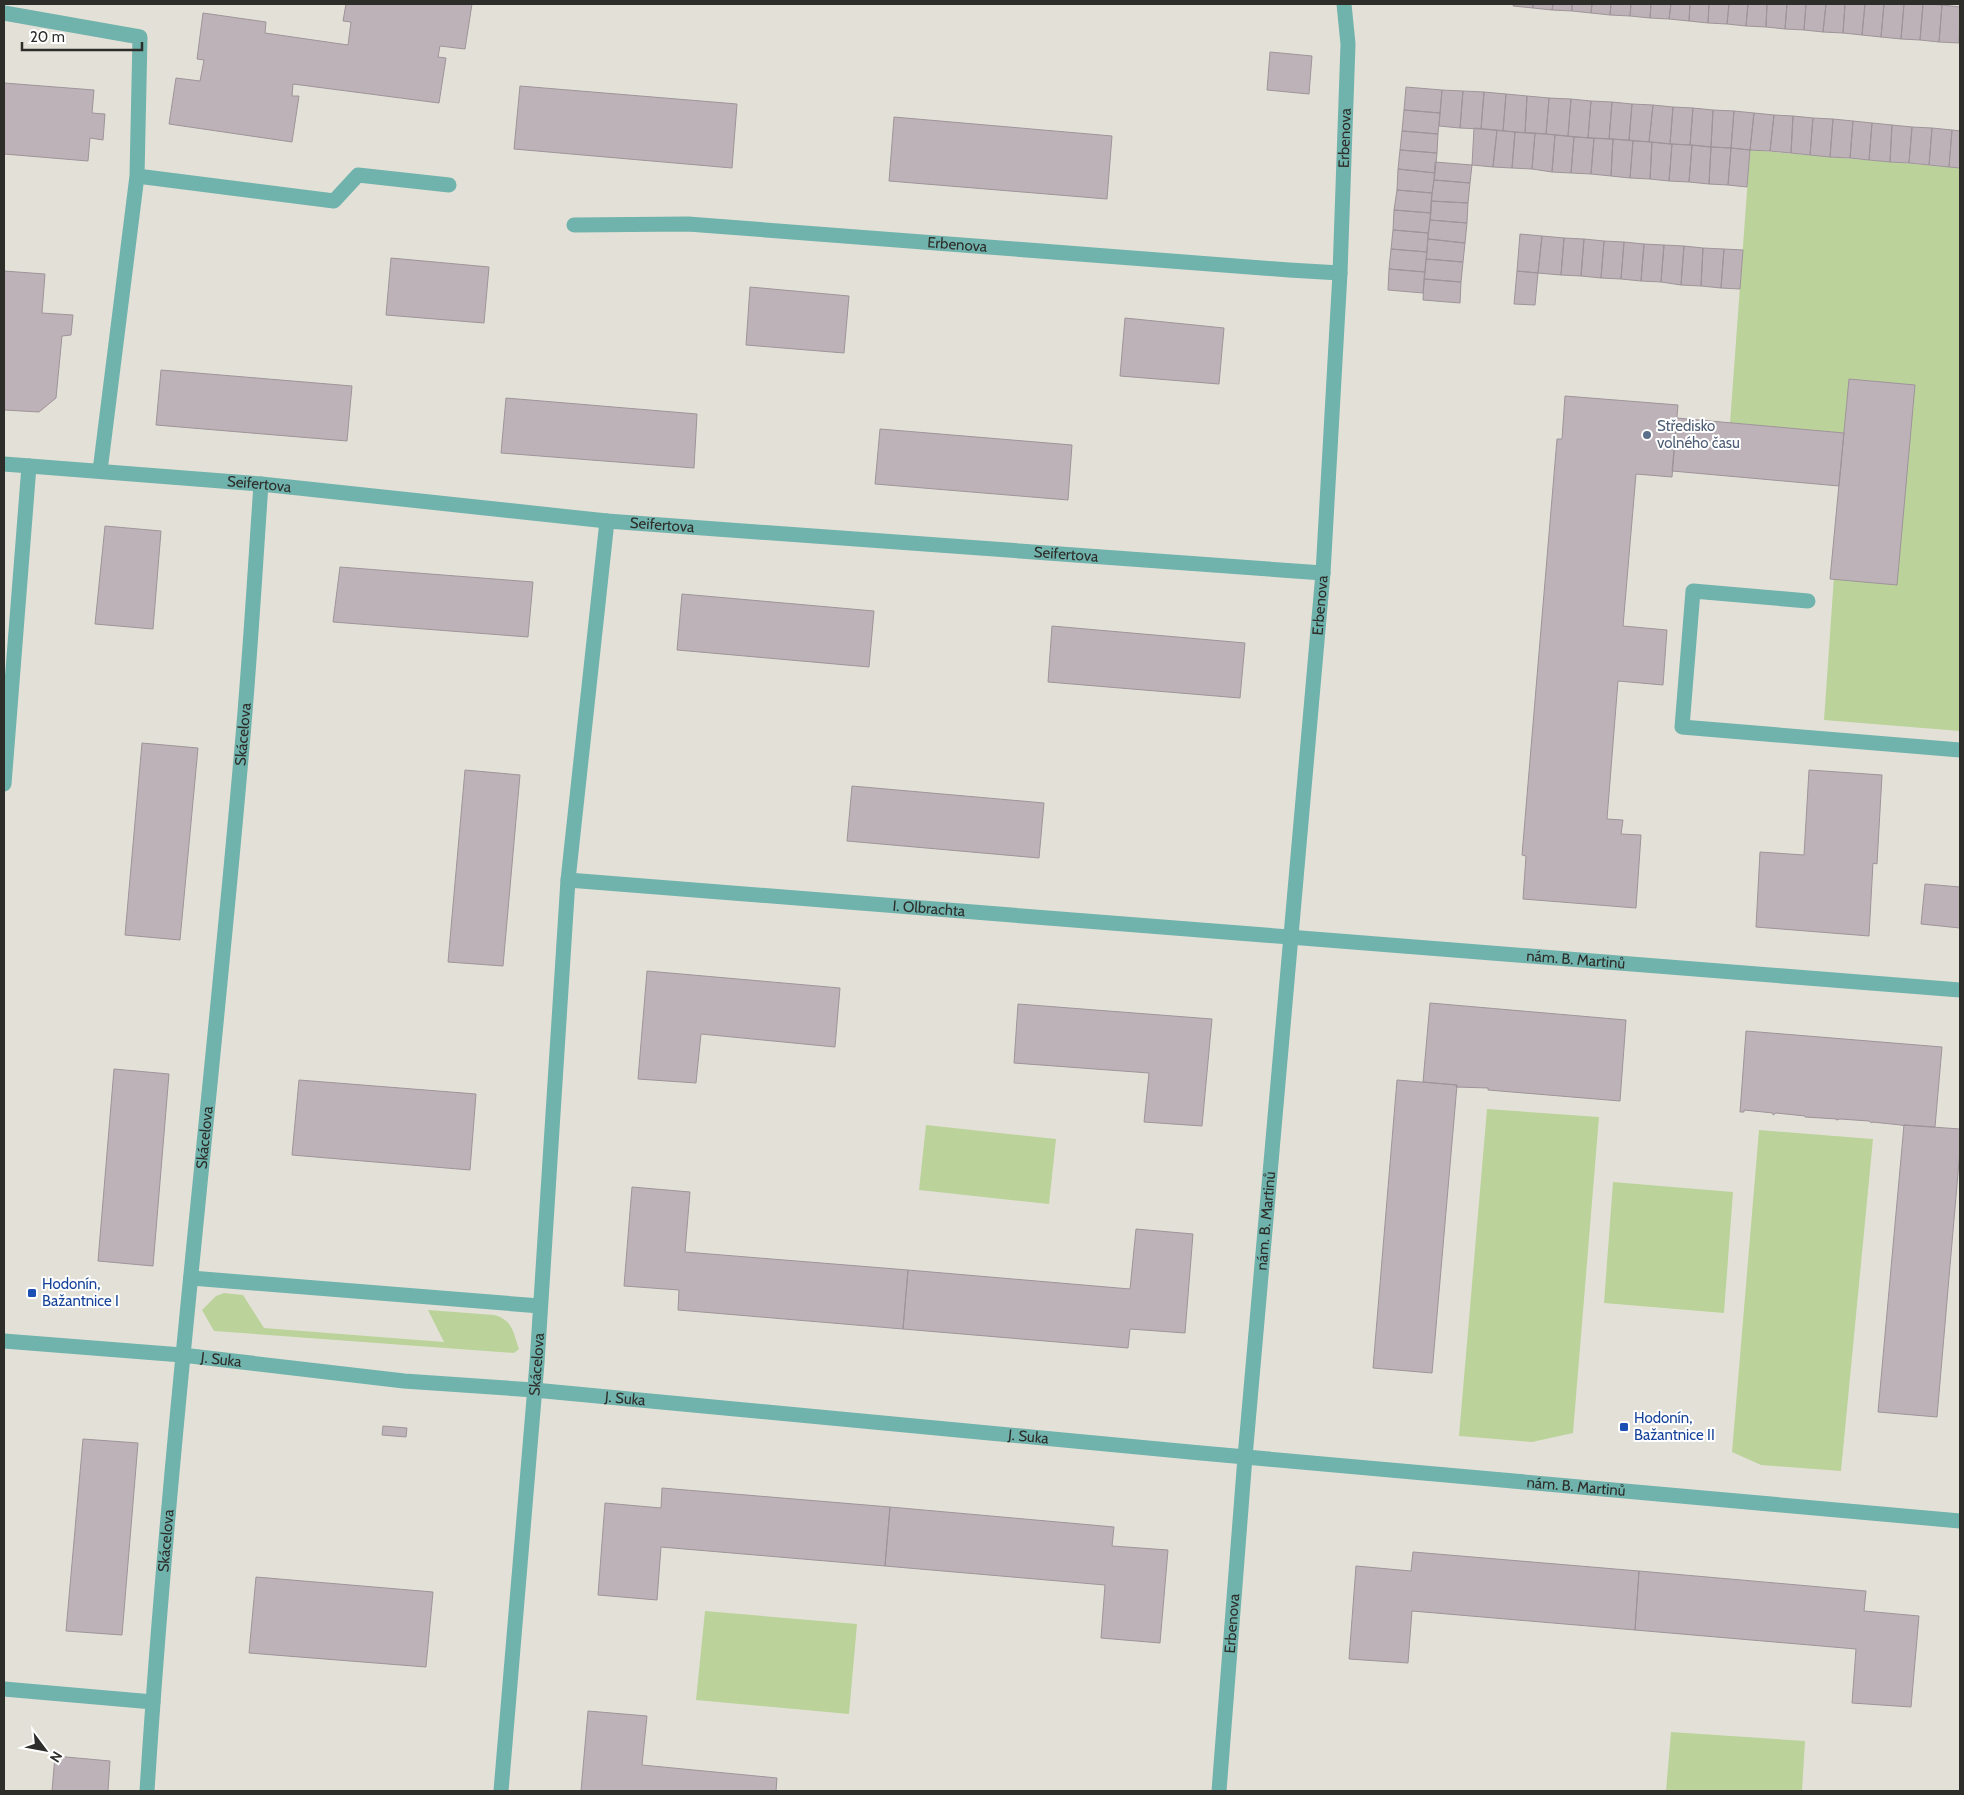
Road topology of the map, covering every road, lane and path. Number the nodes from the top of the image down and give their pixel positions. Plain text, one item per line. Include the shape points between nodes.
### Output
1 (1344, 4) edge
2 (4, 13) edge
3 (137, 176) junction
4 (449, 184) dead end
5 (574, 225) dead end
6 (1340, 273) junction
7 (4, 464) edge
8 (29, 466) junction
9 (100, 471) junction
10 (261, 484) junction
11 (607, 522) junction
12 (1323, 573) junction
13 (1808, 601) dead end
14 (1960, 750) edge
15 (4, 784) edge
16 (568, 880) junction
17 (1290, 937) junction
18 (1960, 990) edge
19 (191, 1278) junction
20 (540, 1306) junction
21 (4, 1341) edge
22 (182, 1355) junction
23 (534, 1390) junction
24 (1245, 1457) junction
25 (1960, 1521) edge
26 (4, 1689) edge
27 (153, 1702) junction
28 (147, 1791) edge
29 (501, 1791) edge
30 (1218, 1791) edge

1 - 6 street, Erbenova via 1348,44
2 - 3 street via 140,37
3 - 4 street via 334,201 358,175
3 - 9 street
5 - 6 street, Erbenova via 688,224
6 - 12 street, Erbenova
7 - 8 street, Seifertova
8 - 9 street, Seifertova
8 - 15 street
9 - 10 street, Seifertova
10 - 11 street, Seifertova
10 - 19 street, Skácelova via 241,755
11 - 12 street, Seifertova
11 - 16 street, Skácelova
12 - 17 street, Erbenova
13 - 14 street via 1693,591 1682,727
16 - 17 street, I. Olbrachta
16 - 20 street, Skácelova
17 - 18 street, nám. B. Martinů
17 - 24 street, nám. B. Martinů
19 - 20 street
19 - 22 street, Skácelova
20 - 23 street, Skácelova
21 - 22 street, J. Suka
22 - 23 street, J. Suka via 404,1381
22 - 27 street, Skácelova
23 - 24 street, J. Suka
23 - 29 street, Skácelova
24 - 25 street, nám. B. Martinů
24 - 30 street, Erbenova
26 - 27 street
27 - 28 street, Skácelova

